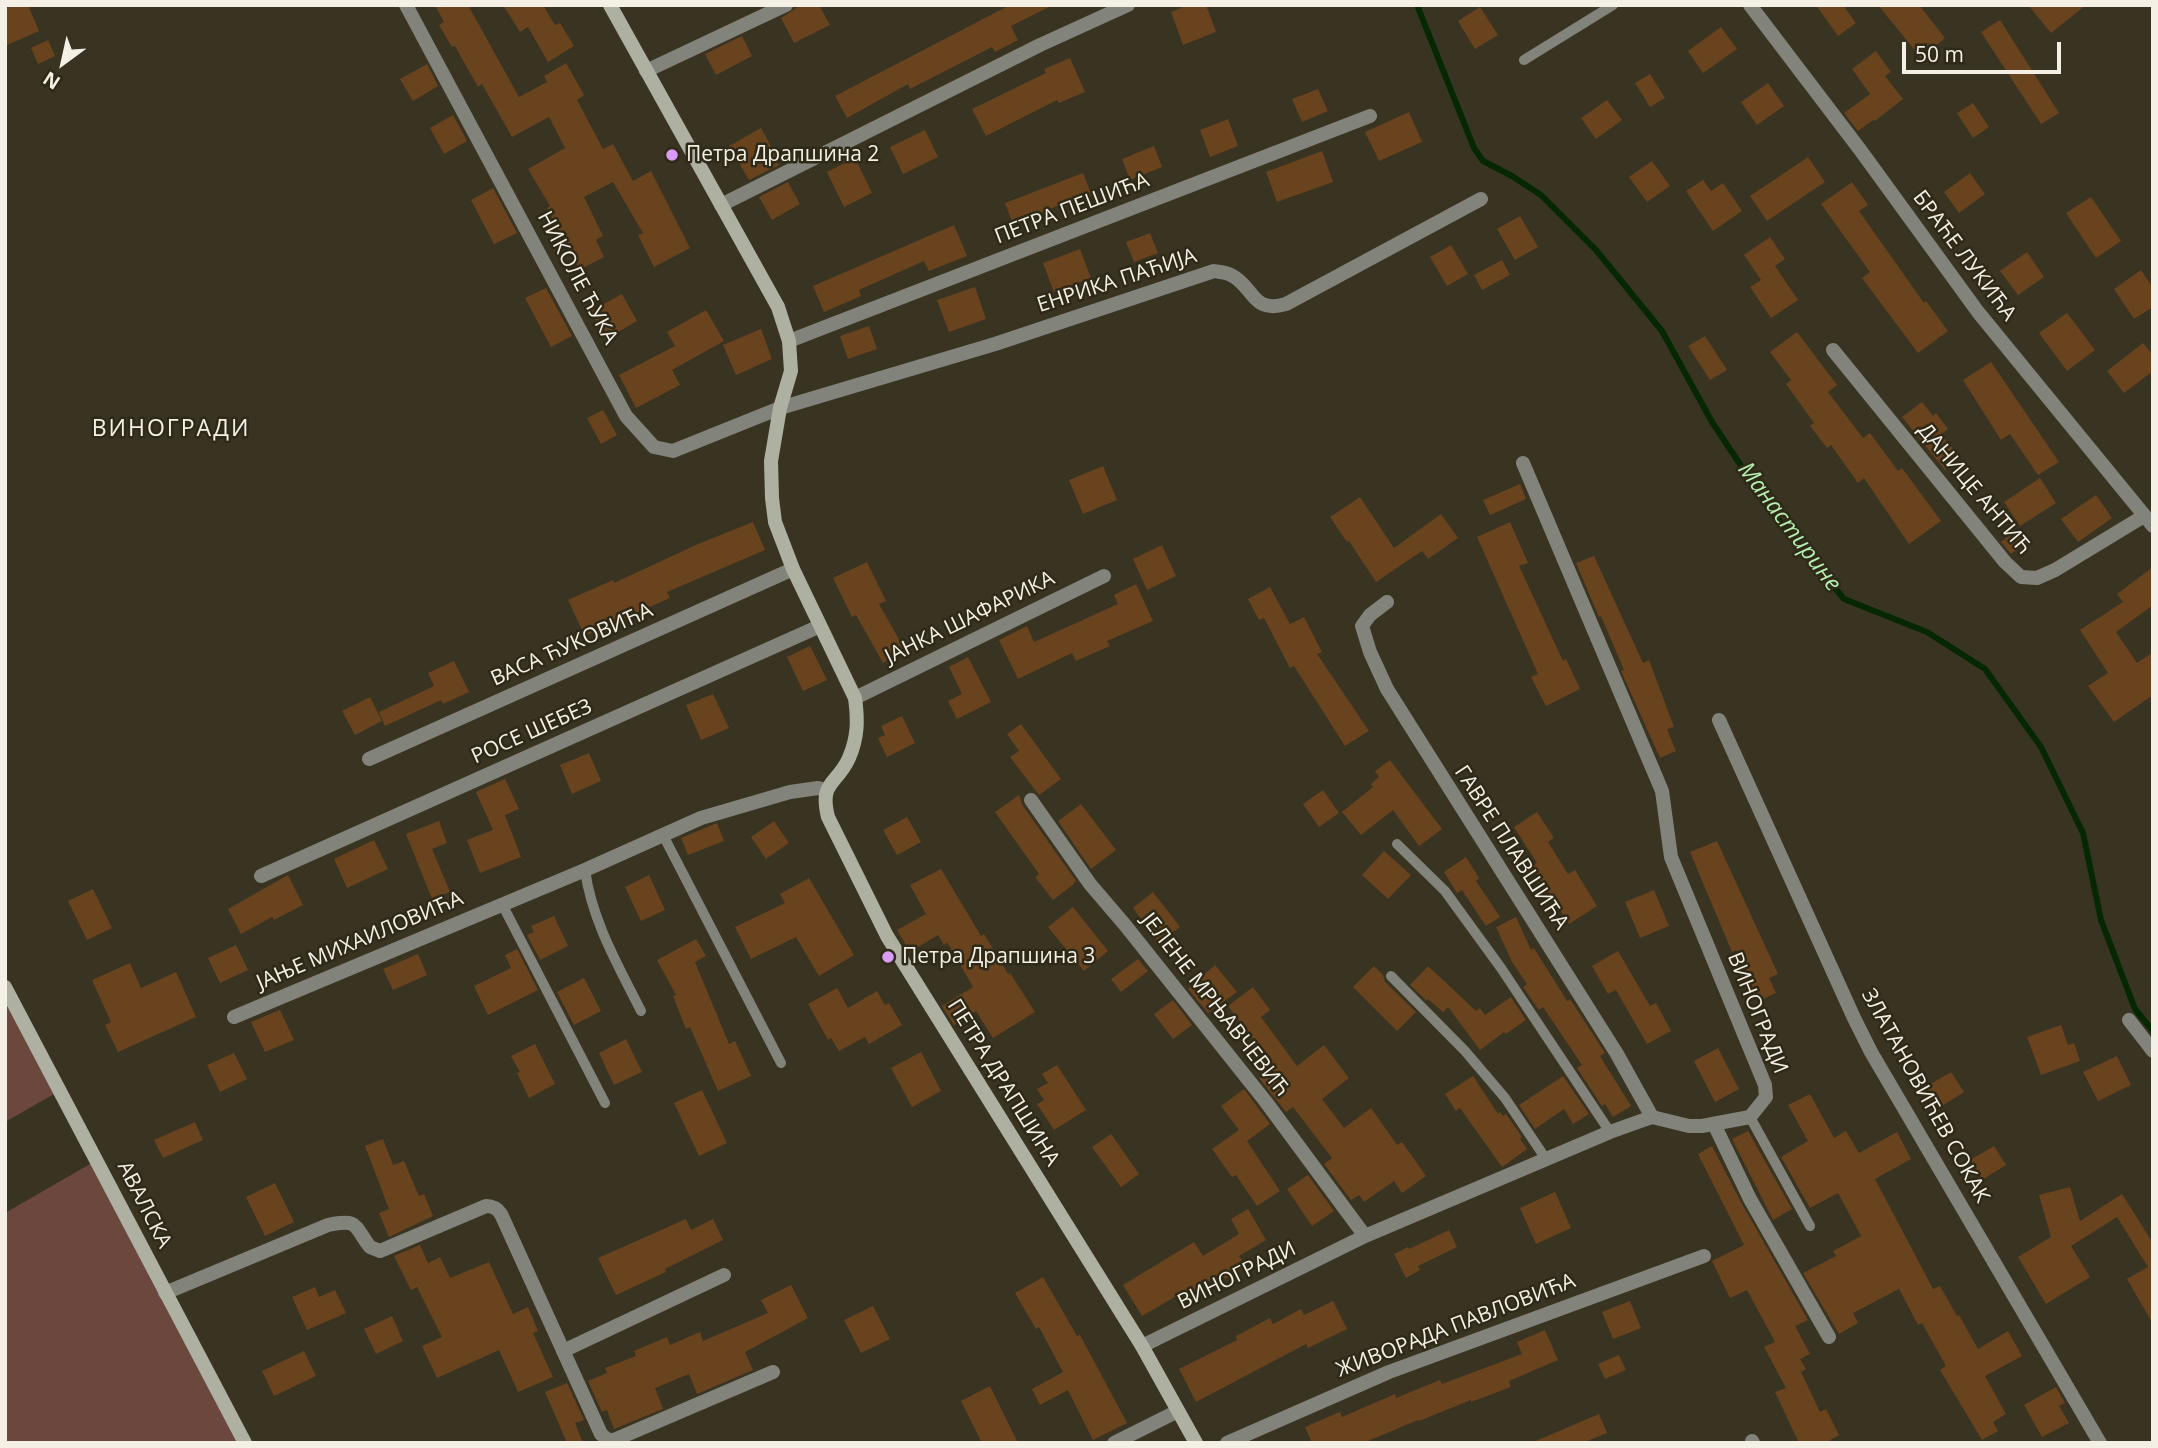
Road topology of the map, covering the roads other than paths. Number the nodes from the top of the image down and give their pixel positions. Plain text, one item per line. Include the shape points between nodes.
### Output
1 (406, 5) edge
2 (610, 5) edge
3 (786, 5) edge
4 (1128, 5) edge
5 (1613, 5) edge
6 (1750, 5) edge
7 (1524, 60) dead end
8 (646, 71) junction
9 (1370, 116) dead end
10 (1480, 199) dead end
11 (721, 205) junction
12 (789, 341) junction
13 (1833, 350) dead end
14 (780, 408) junction
15 (1523, 463) dead end
16 (2149, 521) edge
17 (793, 569) junction
18 (1104, 576) dead end
19 (1387, 602) dead end
20 (821, 626) junction
21 (855, 698) junction
22 (1720, 720) dead end
23 (369, 759) dead end
24 (826, 790) junction
25 (1031, 800) dead end
26 (663, 835) junction
27 (1397, 844) dead end
28 (585, 870) junction
29 (261, 876) dead end
30 (502, 904) junction
31 (1391, 976) dead end
32 (5, 986) edge
33 (640, 1011) dead end
34 (234, 1017) dead end
35 (2129, 1020) dead end
36 (2153, 1051) edge
37 (781, 1063) dead end
38 (606, 1103) dead end
39 (1652, 1117) junction
40 (1750, 1117) junction
41 (1714, 1124) junction
42 (1610, 1132) junction
43 (1546, 1159) junction
44 (1810, 1226) dead end
45 (1365, 1236) junction
46 (1704, 1256) dead end
47 (724, 1275) dead end
48 (165, 1293) junction
49 (1829, 1338) dead end
50 (1142, 1346) junction
51 (563, 1351) junction
52 (773, 1372) dead end
53 (1178, 1411) junction
54 (245, 1443) edge
55 (1114, 1443) edge
56 (1196, 1443) edge
57 (1227, 1443) edge
58 (2100, 1443) edge

1 - 14 street, НИКОЛЕ ЋУКА via 638,432 654,447 673,451
2 - 8 street
3 - 8 street
4 - 11 street
5 - 7 lane
6 - 16 street, БРАЋЕ ЛУКИЋА via 1978,312
8 - 11 street
9 - 12 street, ПЕТРА ПЕШИЋА
10 - 14 street, ЕНРИКА ПАЋИЈА via 1286,304 1272,308 1258,302 1230,274 1214,271 995,344
11 - 12 street via 778,307
12 - 14 street via 791,371
13 - 16 street, ДАНИЦЕ АНТИЋ via 2021,577 2037,578
14 - 17 street via 771,461 772,498 775,522
15 - 40 street, ВИНОГРАДИ via 1661,791 1671,857 1765,1085 1766,1097
17 - 20 street
17 - 23 street, ВАСА ЋУКОВИЋА
18 - 21 street, ЈАНКА ШАФАРИКА
19 - 39 street, ГАВРЕ ПЛАВШИЋА via 1362,626 1387,689
20 - 21 street
20 - 29 street, РОСЕ ШЕБЕЗ
21 - 24 street via 858,733 848,761
22 - 58 street, ЗЛАТАНОВИЋЕВ СОКАК via 1871,1052
24 - 26 street, ЈАЊЕ МИХАИЛОВИЋА via 790,792 731,808
24 - 50 street, ПЕТРА ДРАПШИНА via 828,817 887,936
25 - 45 street, ЈЕЛЕНЕ МРЊАВЧЕВИЋ via 1090,884 1266,1102
26 - 28 street, ЈАЊЕ МИХАИЛОВИЋА
26 - 37 lane
27 - 42 lane via 1445,891
28 - 30 street, ЈАЊЕ МИХАИЛОВИЋА
28 - 33 lane via 601,931
30 - 34 street, ЈАЊЕ МИХАИЛОВИЋА
30 - 38 lane
31 - 43 lane via 1505,1098
32 - 48 street, АВАЛСКА
35 - 36 street
39 - 41 street via 1689,1126
39 - 42 street, ВИНОГРАДИ
40 - 41 street
40 - 44 lane
41 - 49 street via 1750,1199
42 - 43 street, ВИНОГРАДИ
43 - 45 street, ВИНОГРАДИ
45 - 50 street, ВИНОГРАДИ
46 - 57 street, ЖИВОРАДА ПАВЛОВИЋА via 1389,1372
47 - 51 street
48 - 51 street via 328,1225 352,1224 370,1247 380,1251 491,1206 501,1214
48 - 54 street, АВАЛСКА
50 - 53 street, ПЕТРА ДРАПШИНА
51 - 52 street via 601,1434 608,1440
53 - 55 street
53 - 56 street, ПЕТРА ДРАПШИНА

